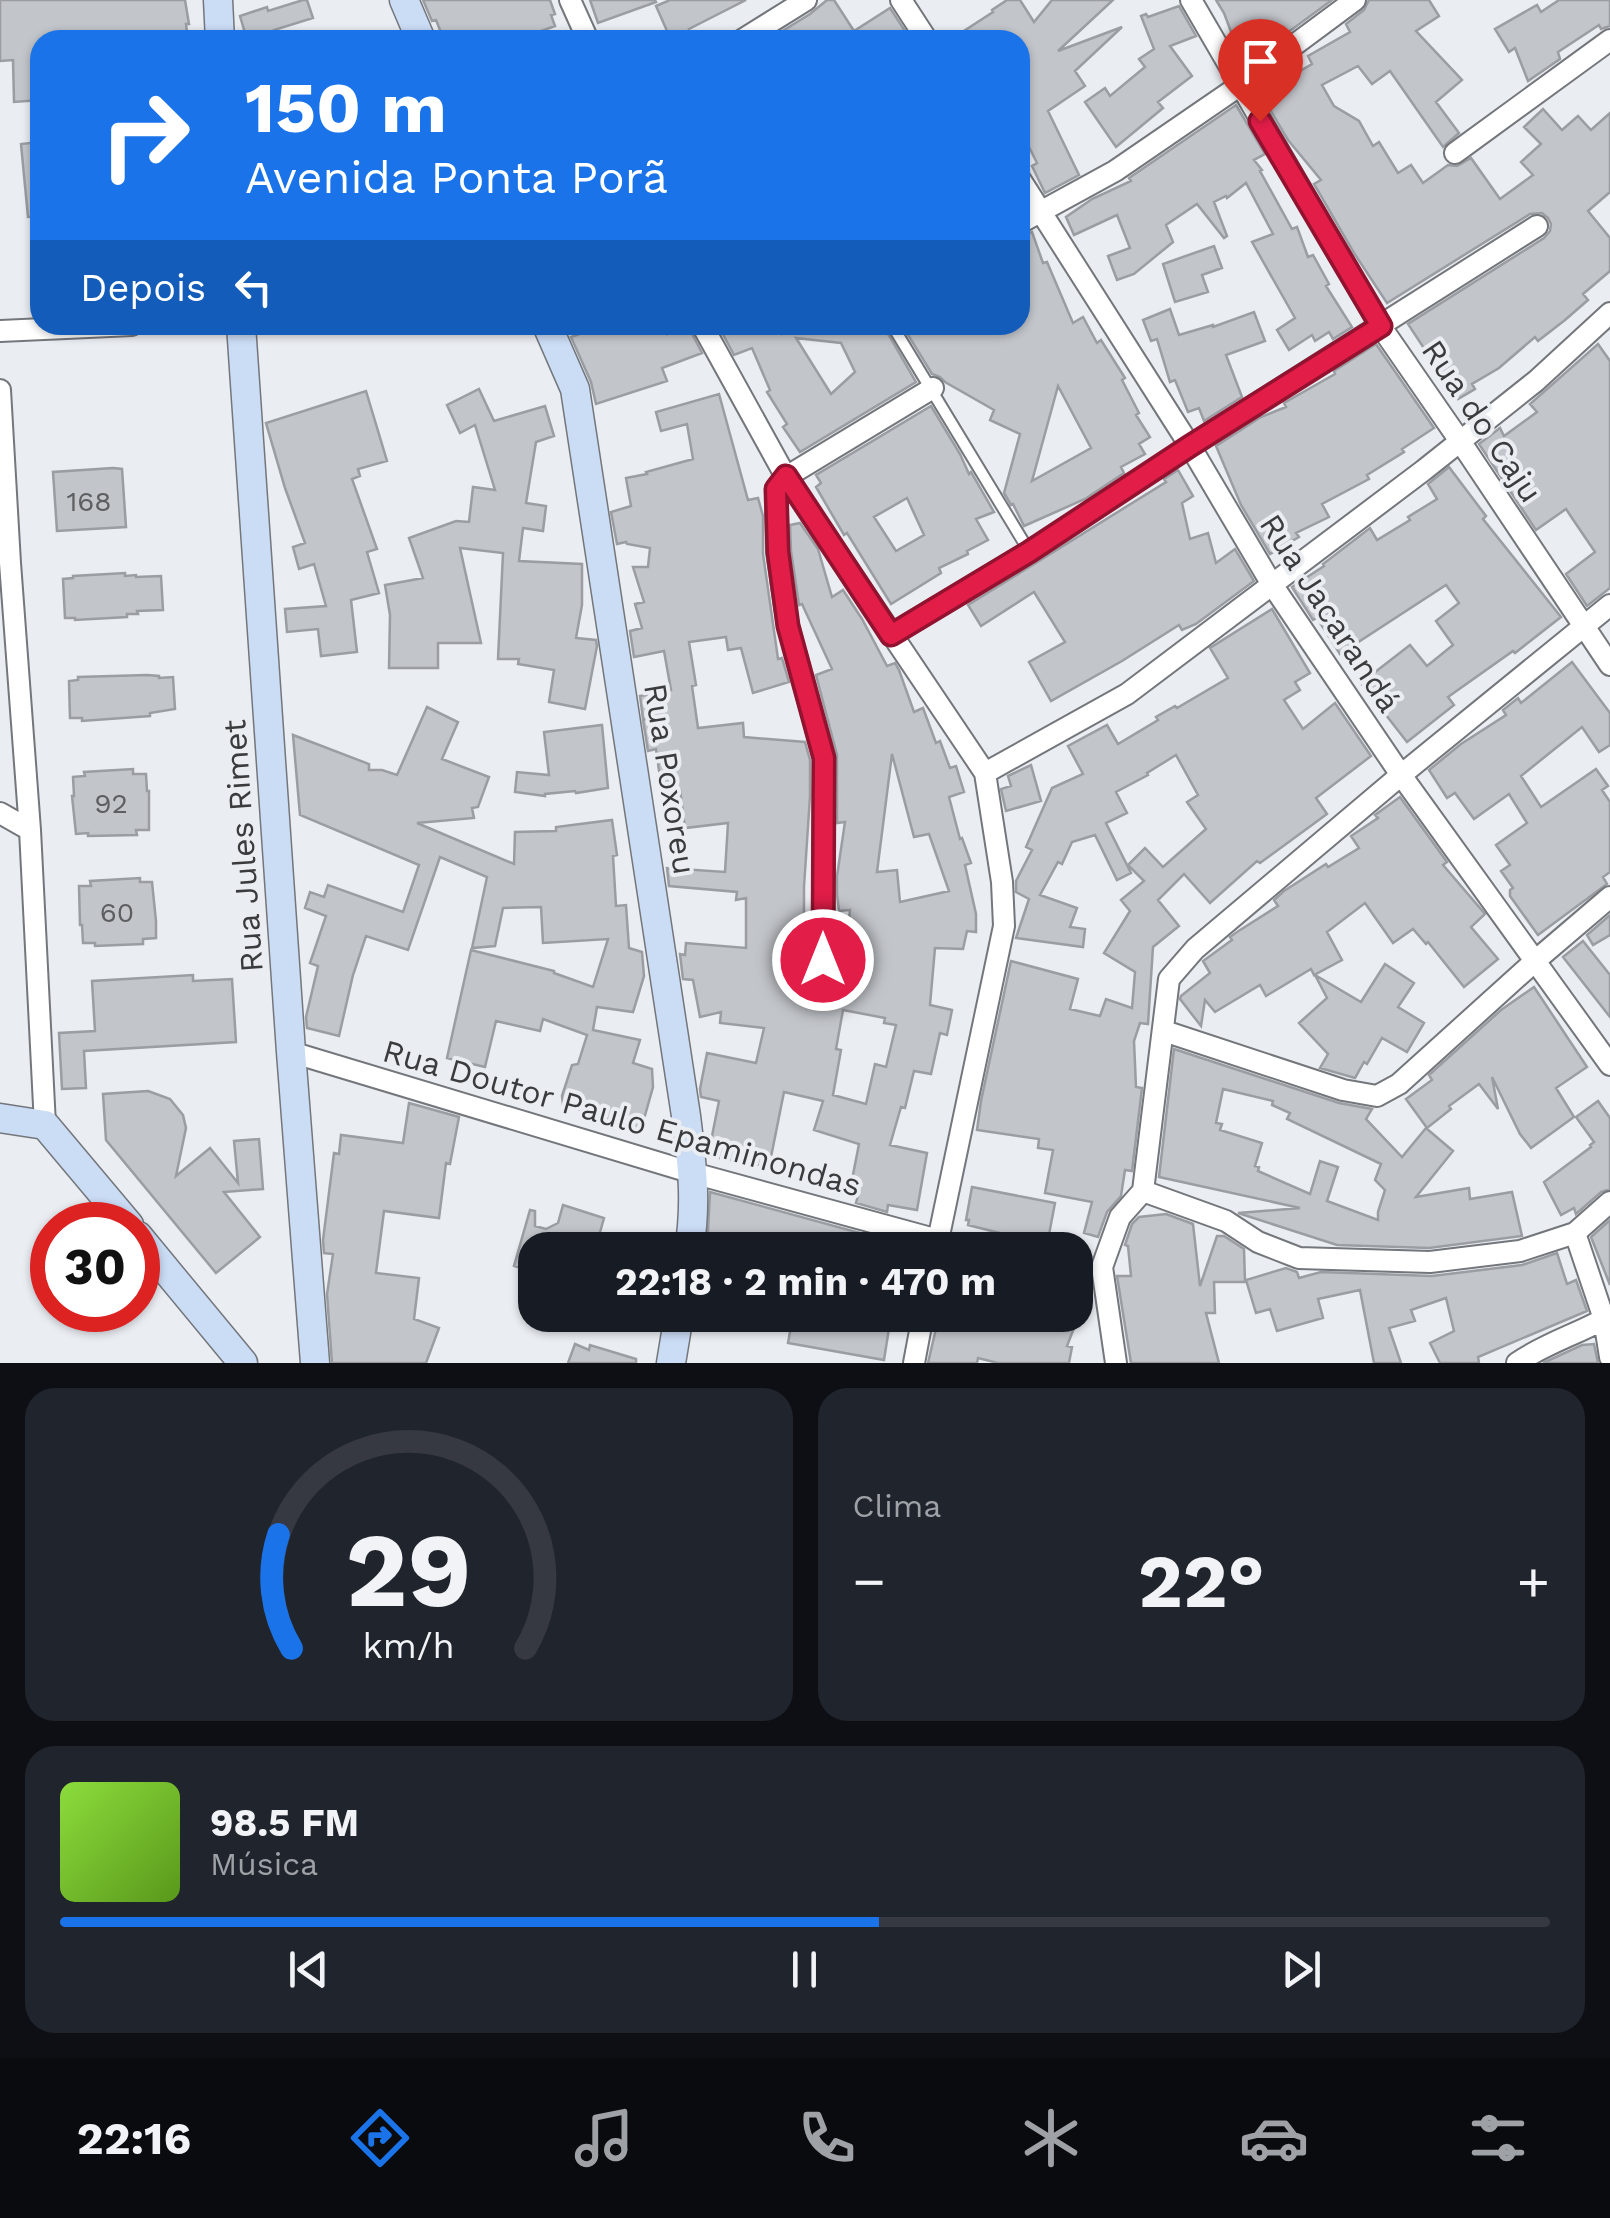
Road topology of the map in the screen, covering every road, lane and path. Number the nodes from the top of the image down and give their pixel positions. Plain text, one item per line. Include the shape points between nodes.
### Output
1 (218, 0) edge
2 (404, 0) edge
3 (570, 0) edge
4 (806, 0) edge
5 (901, 0) edge
6 (1191, 0) edge
7 (1355, 0) edge
8 (220, 30) edge
9 (418, 30) edge
10 (584, 30) edge
11 (758, 30) edge
12 (921, 30) edge
13 (1610, 40) edge
14 (1240, 86) junction
15 (1455, 154) dead end
16 (1030, 194) edge
17 (1042, 212) junction
18 (1030, 218) edge
19 (1537, 226) dead end
20 (1609, 316) edge
21 (1381, 326) junction
22 (30, 330) edge
23 (0, 331) edge
24 (242, 335) edge
25 (551, 335) edge
26 (708, 335) edge
27 (898, 335) edge
28 (932, 388) junction
29 (0, 390) edge
30 (1460, 440) junction
31 (1190, 446) junction
32 (786, 476) junction
33 (1029, 552) junction
34 (1271, 583) junction
35 (1610, 606) edge
36 (1584, 625) junction
37 (891, 635) junction
38 (1610, 665) edge
39 (985, 773) junction
40 (1401, 775) junction
41 (0, 814) edge
42 (30, 830) junction
43 (1610, 897) edge
44 (823, 960) dead end
45 (1534, 960) junction
46 (1164, 1031) junction
47 (291, 1052) junction
48 (1610, 1065) edge
49 (0, 1118) edge
50 (45, 1125) junction
51 (693, 1172) junction
52 (1144, 1192) junction
53 (109, 1202) edge
54 (1610, 1202) edge
55 (692, 1232) edge
56 (893, 1232) edge
57 (939, 1232) edge
58 (1575, 1233) junction
59 (160, 1263) edge
60 (1604, 1319) junction
61 (676, 1332) edge
62 (920, 1332) edge
63 (1610, 1357) edge
64 (243, 1363) edge
65 (316, 1363) edge
66 (671, 1363) edge
67 (914, 1363) edge
68 (1116, 1363) edge
69 (1517, 1363) edge

1 - 8 street
2 - 9 street
3 - 10 street
4 - 11 street
5 - 12 street
6 - 14 street, Rua do Caju
7 - 14 street
13 - 15 street
14 - 17 street
14 - 21 street, Rua do Caju
16 - 17 street, Rua Jacarandá
17 - 18 street
17 - 31 street, Rua Jacarandá
19 - 21 street
20 - 30 street
21 - 30 street, Rua do Caju
21 - 31 street
22 - 23 street
24 - 47 street, Rua Jules Rimet
25 - 51 street, Rua Poxoreu via 575,389
26 - 32 street
27 - 28 lane
28 - 32 street
28 - 33 lane
29 - 42 street
30 - 34 street
30 - 36 street, Rua do Caju
31 - 33 street
31 - 34 street, Rua Jacarandá
32 - 37 street
32 - 44 street via 776,489 780,570 824,758
33 - 37 street
34 - 39 street via 1127,694
34 - 40 street, Rua Jacarandá
35 - 36 street
36 - 38 street, Rua do Caju
36 - 40 street
37 - 39 street
39 - 57 street via 1004,926
40 - 45 street, Rua Jacarandá
40 - 46 street via 1195,950 1169,980
41 - 42 street
42 - 50 street
43 - 45 street
45 - 46 street via 1378,1096
45 - 48 street, Rua Jacarandá
46 - 52 street
47 - 51 street, Rua Doutor Paulo Epaminondas
47 - 65 street, Rua Jules Rimet
49 - 50 street
50 - 53 street
51 - 55 street, Rua Poxoreu
51 - 56 street, Rua Doutor Paulo Epaminondas
52 - 58 street via 1226,1220 1299,1258 1430,1262 1520,1251
52 - 68 street via 1120,1217 1102,1267
54 - 58 street
58 - 60 street
59 - 64 street
60 - 63 street
60 - 69 street
61 - 66 street
62 - 67 street

